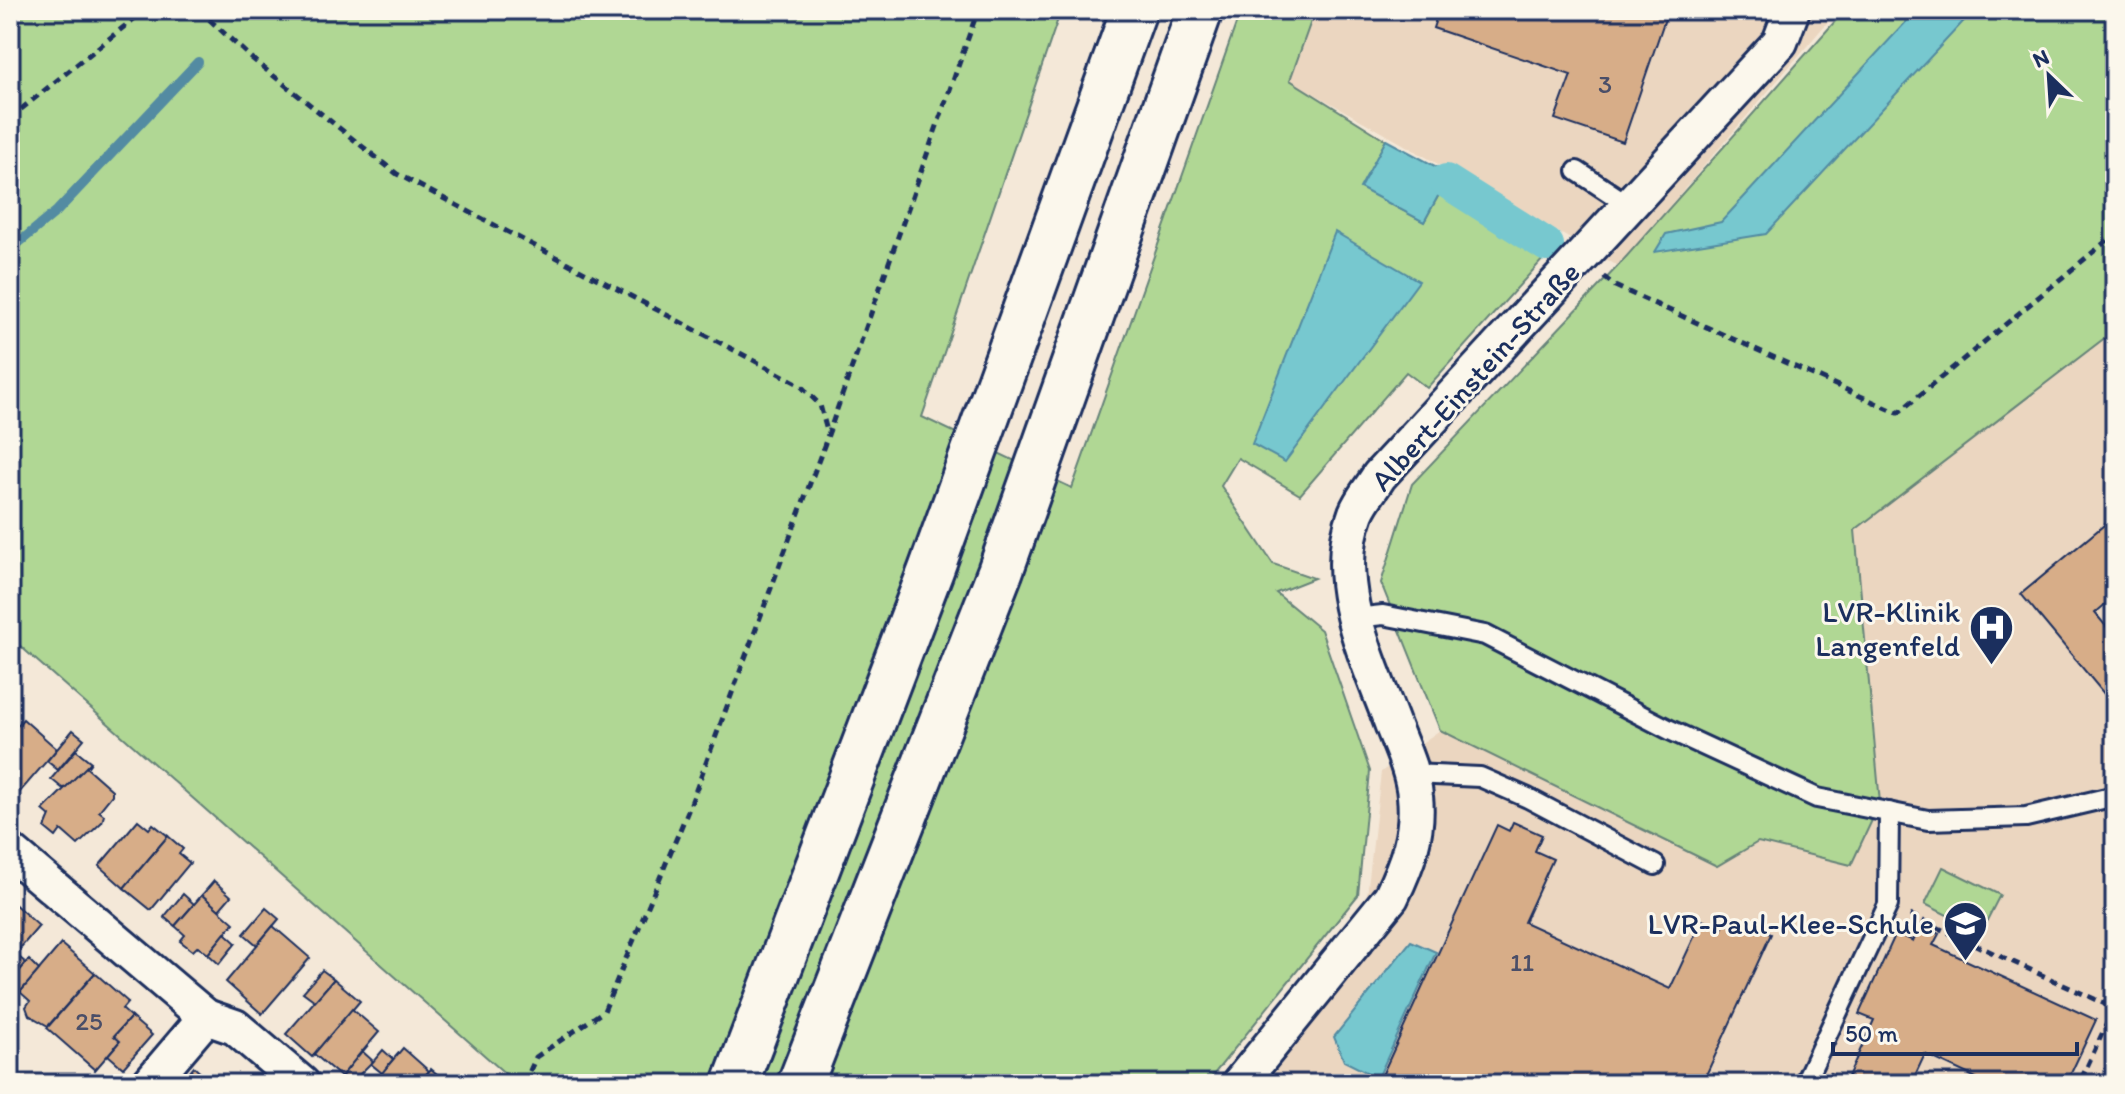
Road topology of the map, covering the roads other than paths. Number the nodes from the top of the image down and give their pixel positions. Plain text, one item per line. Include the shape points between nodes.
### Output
1 (1134, 10) edge
2 (1200, 10) edge
3 (1792, 10) edge
4 (1577, 171) dead end
5 (1630, 206) junction
6 (1355, 618) junction
7 (1411, 774) junction
8 (2115, 796) edge
9 (1889, 812) junction
10 (10, 851) edge
11 (1655, 865) dead end
12 (206, 1017) junction
13 (149, 1084) edge
14 (302, 1084) edge
15 (735, 1084) edge
16 (800, 1084) edge
17 (1239, 1084) edge
18 (1804, 1084) edge

1 - 15 highway via 926,585
2 - 16 highway via 1000,572
3 - 5 street, Albert-Einstein-Straße via 1780,42
4 - 5 lane
5 - 6 street, Albert-Einstein-Straße via 1379,476 1356,511 1348,542
6 - 7 street, Albert-Einstein-Straße
6 - 9 lane via 1383,615 1485,635 1817,798
7 - 11 lane via 1480,777
7 - 17 street, Albert-Einstein-Straße via 1415,834 1391,897
8 - 9 lane via 2026,817 1928,820
9 - 18 lane via 1888,905
10 - 12 street
12 - 13 street
12 - 14 street via 235,1027

